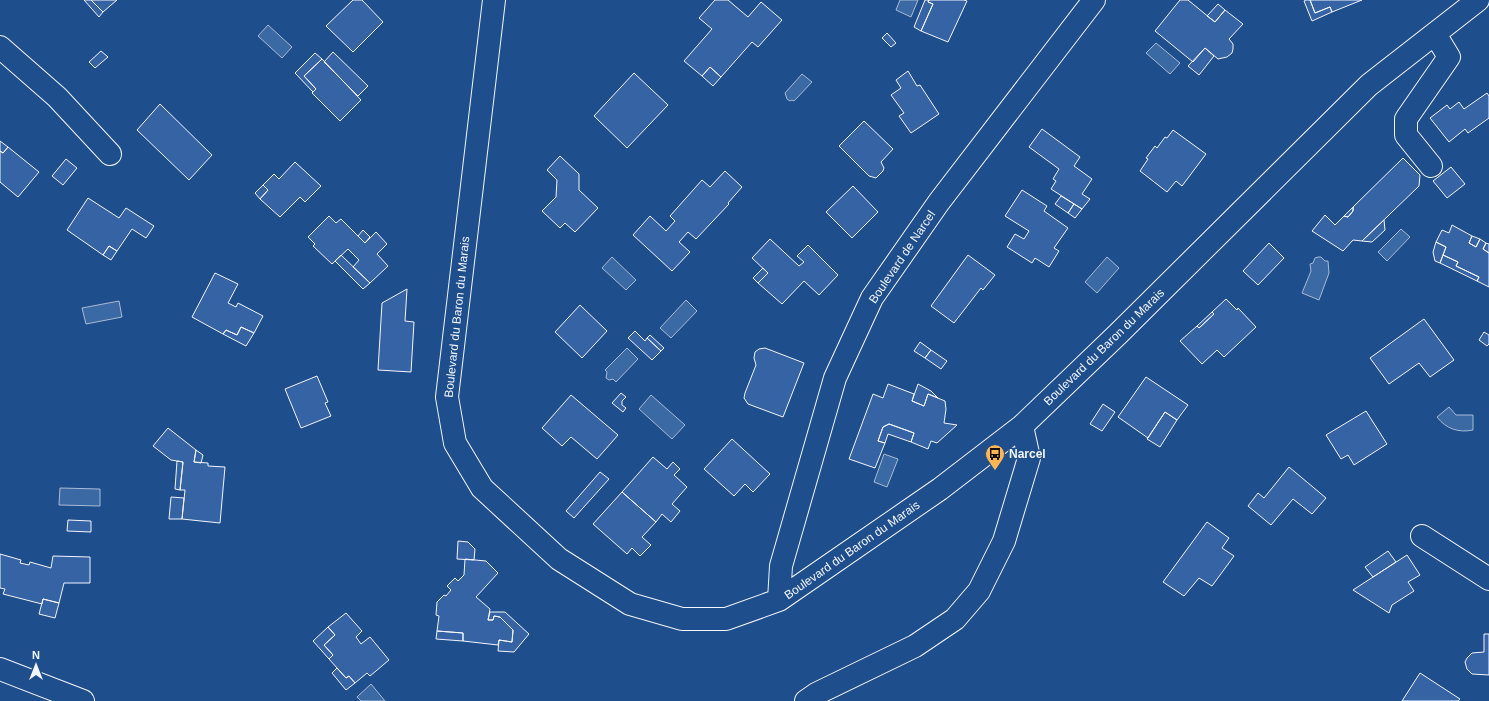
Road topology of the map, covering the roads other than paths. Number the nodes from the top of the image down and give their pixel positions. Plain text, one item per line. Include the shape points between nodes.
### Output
1 (494, 0) edge
2 (1094, 0) edge
3 (1478, 0) edge
4 (1435, 34) junction
5 (0, 47) edge
6 (110, 154) dead end
7 (1431, 166) dead end
8 (1022, 426) junction
9 (1422, 536) dead end
10 (1489, 579) edge
11 (779, 600) junction
12 (0, 669) edge
13 (83, 701) edge
14 (806, 701) edge

1 - 11 street, Boulevard du Baron du Marais via 447,397 455,444 482,488 559,559 630,604 682,619 726,619
2 - 11 street, Boulevard de Narcel via 939,202 872,298 835,378 781,566
3 - 4 street, Boulevard du Baron du Marais
4 - 7 street via 1449,57 1406,119 1406,135
4 - 8 street, Boulevard du Baron du Marais via 1369,86
5 - 6 street via 57,97
8 - 11 street, Boulevard du Baron du Marais via 940,489
8 - 14 street via 1029,458 1004,541 979,591 955,619 915,646
9 - 10 street
12 - 13 street

